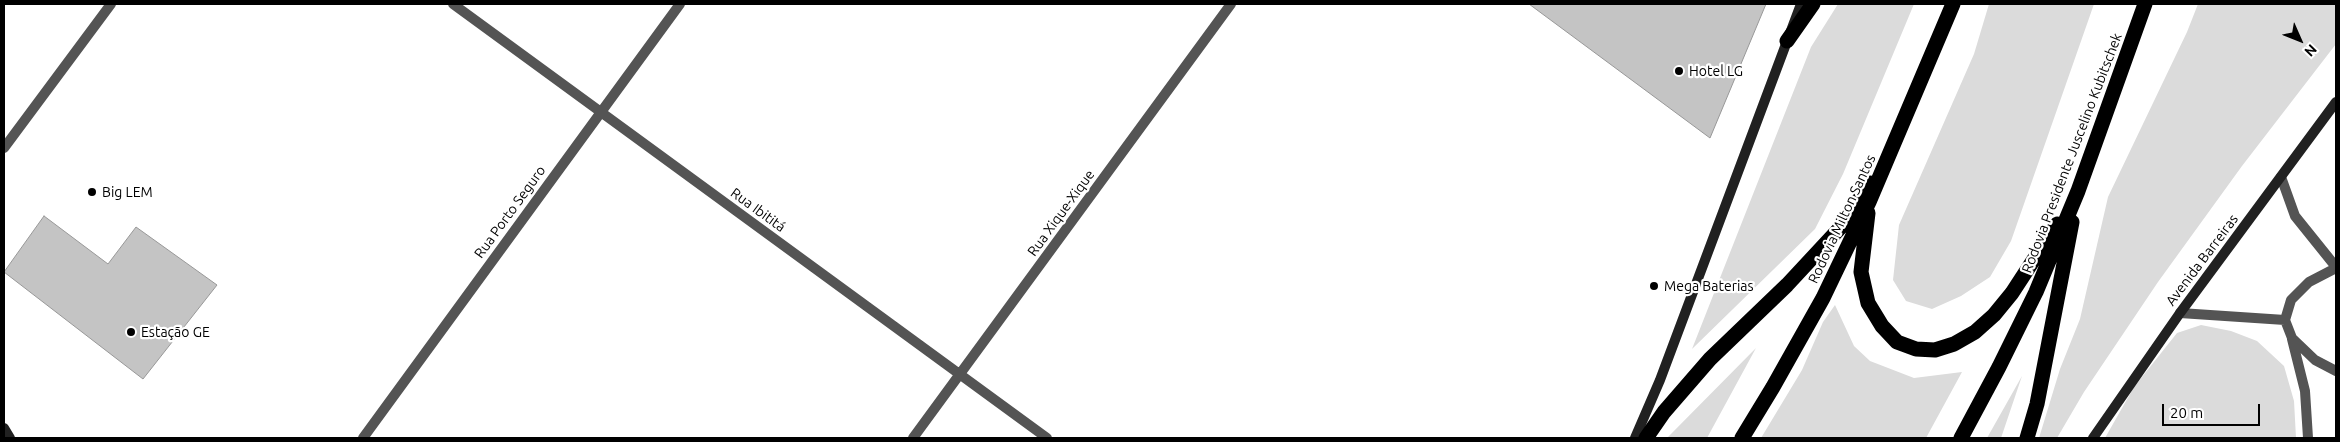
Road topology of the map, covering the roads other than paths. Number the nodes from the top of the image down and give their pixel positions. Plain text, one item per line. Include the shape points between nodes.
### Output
1 (111, 4) edge
2 (453, 4) edge
3 (680, 4) edge
4 (1231, 4) edge
5 (1801, 4) edge
6 (1813, 4) edge
7 (1953, 4) edge
8 (2145, 4) edge
9 (1787, 41) junction
10 (2336, 102) edge
11 (599, 113) junction
12 (4, 148) edge
13 (1892, 151) junction
14 (2281, 177) junction
15 (2078, 191) junction
16 (1869, 202) junction
17 (2336, 267) edge
18 (2180, 313) junction
19 (2285, 320) junction
20 (2292, 338) junction
21 (2336, 371) edge
22 (961, 374) junction
23 (4, 428) edge
24 (10, 438) edge
25 (363, 438) edge
26 (913, 438) edge
27 (1047, 438) edge
28 (1636, 438) edge
29 (1646, 438) edge
30 (1742, 438) edge
31 (1961, 438) edge
32 (2027, 438) edge
33 (2093, 438) edge
34 (2308, 438) edge

1 - 12 street
2 - 11 street, Rua Ibititá
3 - 11 street, Rua Porto Seguro
4 - 22 street, Rua Xique-Xique
5 - 9 main road
6 - 9 highway
7 - 13 highway, Rodovia Milton Santos
8 - 15 highway, Rodovia Presidente Juscelino Kubitschek
9 - 28 main road
10 - 14 main road, Avenida Barreiras
11 - 22 street, Rua Ibititá
11 - 25 street, Rua Porto Seguro
13 - 16 highway, Rodovia Milton Santos
13 - 29 highway via 1840,228 1787,285 1710,359
14 - 17 street via 2295,216
14 - 18 main road, Avenida Barreiras
15 - 16 highway via 2012,294 1994,315 1975,332 1935,350 1916,349 1897,342 1868,303 1861,272
15 - 31 highway, Rodovia Presidente Juscelino Kubitschek via 2036,292
15 - 32 highway via 2037,404
16 - 30 highway, Rodovia Milton Santos via 1823,298
17 - 19 street via 2308,282 2290,300
18 - 19 street
18 - 33 main road, Avenida Barreiras
19 - 20 street
20 - 21 street via 2315,360
20 - 34 street via 2305,391
22 - 26 street, Rua Xique-Xique
22 - 27 street, Rua Ibititá
23 - 24 main road

